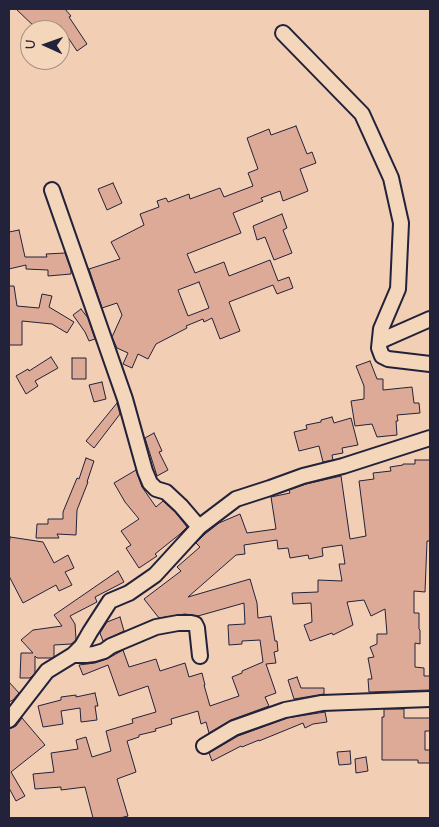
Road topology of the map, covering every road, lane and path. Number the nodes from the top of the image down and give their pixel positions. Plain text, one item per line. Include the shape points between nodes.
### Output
1 (284, 33) dead end
2 (52, 190) dead end
3 (430, 318) edge
4 (380, 342) junction
5 (430, 364) edge
6 (430, 438) edge
7 (198, 527) junction
8 (73, 655) junction
9 (200, 656) dead end
10 (430, 699) edge
11 (9, 720) edge
12 (204, 746) dead end

1 - 4 street via 362,114 391,178 401,222 398,289 381,330
2 - 7 street via 125,399 150,483 182,506
3 - 4 street
4 - 5 street via 382,356 388,359
6 - 7 street via 236,499
7 - 8 street via 155,575 110,601
8 - 9 street via 104,651 156,627 191,623 197,628
8 - 11 street via 47,671
10 - 12 street via 322,703 285,710 234,728

